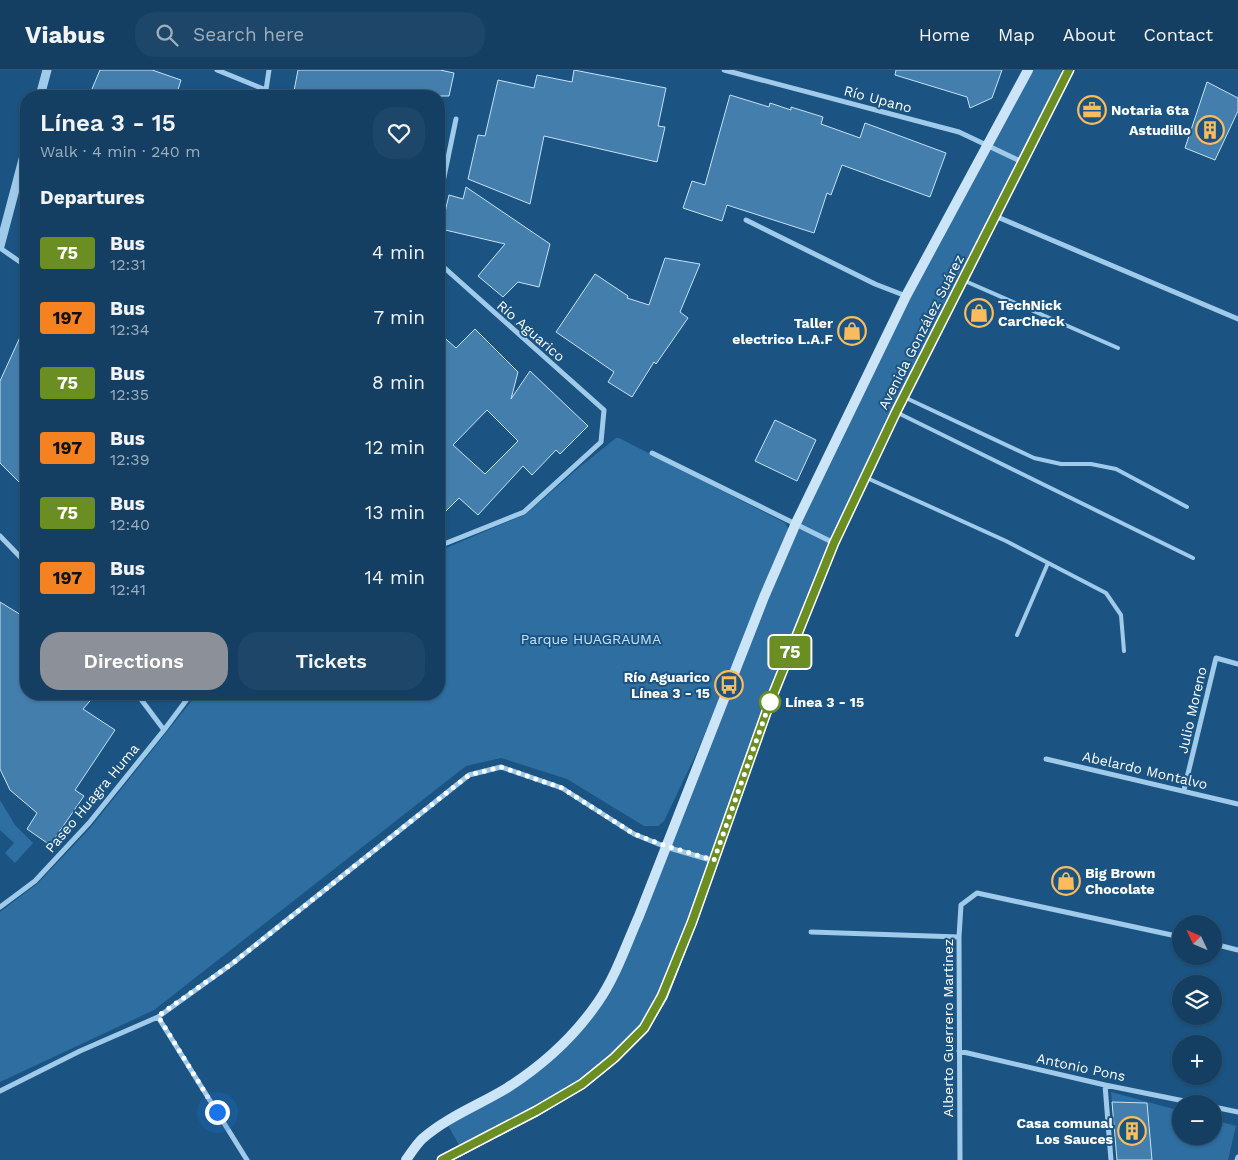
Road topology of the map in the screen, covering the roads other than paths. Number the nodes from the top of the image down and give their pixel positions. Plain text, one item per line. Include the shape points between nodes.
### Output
1 (47, 70) edge
2 (217, 70) edge
3 (269, 70) edge
4 (724, 70) edge
5 (1028, 70) edge
6 (1069, 70) edge
7 (42, 90) edge
8 (266, 90) joint
9 (456, 119) dead end
10 (988, 147) junction
11 (1022, 162) junction
12 (20, 171) edge
13 (445, 172) edge
14 (995, 215) junction
15 (746, 220) dead end
16 (0, 247) edge
17 (20, 262) edge
18 (445, 270) edge
19 (963, 280) junction
20 (906, 296) junction
21 (1238, 319) edge
22 (1118, 348) dead end
23 (904, 397) junction
24 (896, 412) junction
25 (652, 453) dead end
26 (865, 477) junction
27 (1187, 508) dead end
28 (796, 523) junction
29 (0, 536) edge
30 (834, 543) junction
31 (445, 544) edge
32 (20, 557) edge
33 (1193, 558) dead end
34 (1048, 563) junction
35 (1018, 635) dead end
36 (1124, 651) dead end
37 (1238, 664) edge
38 (142, 700) edge
39 (186, 700) edge
40 (164, 730) junction
41 (1046, 759) dead end
42 (1184, 790) junction
43 (1238, 804) edge
44 (666, 846) junction
45 (714, 860) junction
46 (0, 907) edge
47 (811, 932) dead end
48 (1172, 935) edge
49 (959, 937) junction
50 (1222, 946) edge
51 (1238, 950) edge
52 (158, 1016) junction
53 (959, 1051) junction
54 (1105, 1085) junction
55 (0, 1091) edge
56 (1172, 1099) edge
57 (1222, 1109) edge
58 (1238, 1112) edge
59 (247, 1160) edge
60 (406, 1160) edge
61 (442, 1160) edge
62 (960, 1160) edge
63 (1111, 1160) edge

1 - 7 street
2 - 8 street
3 - 8 street
4 - 10 street, Río Upano via 958,132
5 - 10 main road, Avenida González Suárez
6 - 11 main road, Avenida González Suárez
9 - 13 street
10 - 11 street, Río Upano
10 - 20 main road, Avenida González Suárez
11 - 14 main road, Avenida González Suárez
12 - 16 street
14 - 19 main road, Avenida González Suárez
14 - 21 street
15 - 20 street
16 - 17 street
18 - 31 street, Río Aguarico via 604,410 601,442 524,512
19 - 22 lane
19 - 23 main road, Avenida González Suárez
20 - 28 main road, Avenida González Suárez
23 - 24 main road, Avenida González Suárez
23 - 27 lane via 1034,458 1116,469
24 - 26 main road, Avenida González Suárez
24 - 33 lane
25 - 28 street
26 - 30 main road, Avenida González Suárez
26 - 34 lane
28 - 30 street
28 - 44 main road, Avenida González Suárez
29 - 32 street
30 - 45 main road, Avenida González Suárez via 770,702
34 - 35 lane
34 - 36 lane via 1106,593 1121,616
37 - 42 street, Julio Moreno via 1216,658
38 - 40 street
39 - 40 street, Paseo Huagra Huma
40 - 46 street, Paseo Huagra Huma via 82,831 35,881
41 - 42 street, Abelardo Montalvo
42 - 43 street, Abelardo Montalvo
44 - 45 street
44 - 52 street via 634,834 562,788 501,767 469,775 233,963
44 - 60 main road, Avenida González Suárez via 617,968 599,1001 575,1031 547,1060 422,1140
45 - 61 main road, Avenida González Suárez via 662,996 644,1028 582,1084
47 - 49 street
48 - 49 street, Alberto Guerrero Martinez via 977,893 961,905
49 - 53 street, Alberto Guerrero Martinez
50 - 51 street
52 - 55 street
52 - 59 street
53 - 54 street, Antonio Pons
53 - 62 street, Alberto Guerrero Martinez
54 - 56 street, Antonio Pons
54 - 63 street
57 - 58 street

